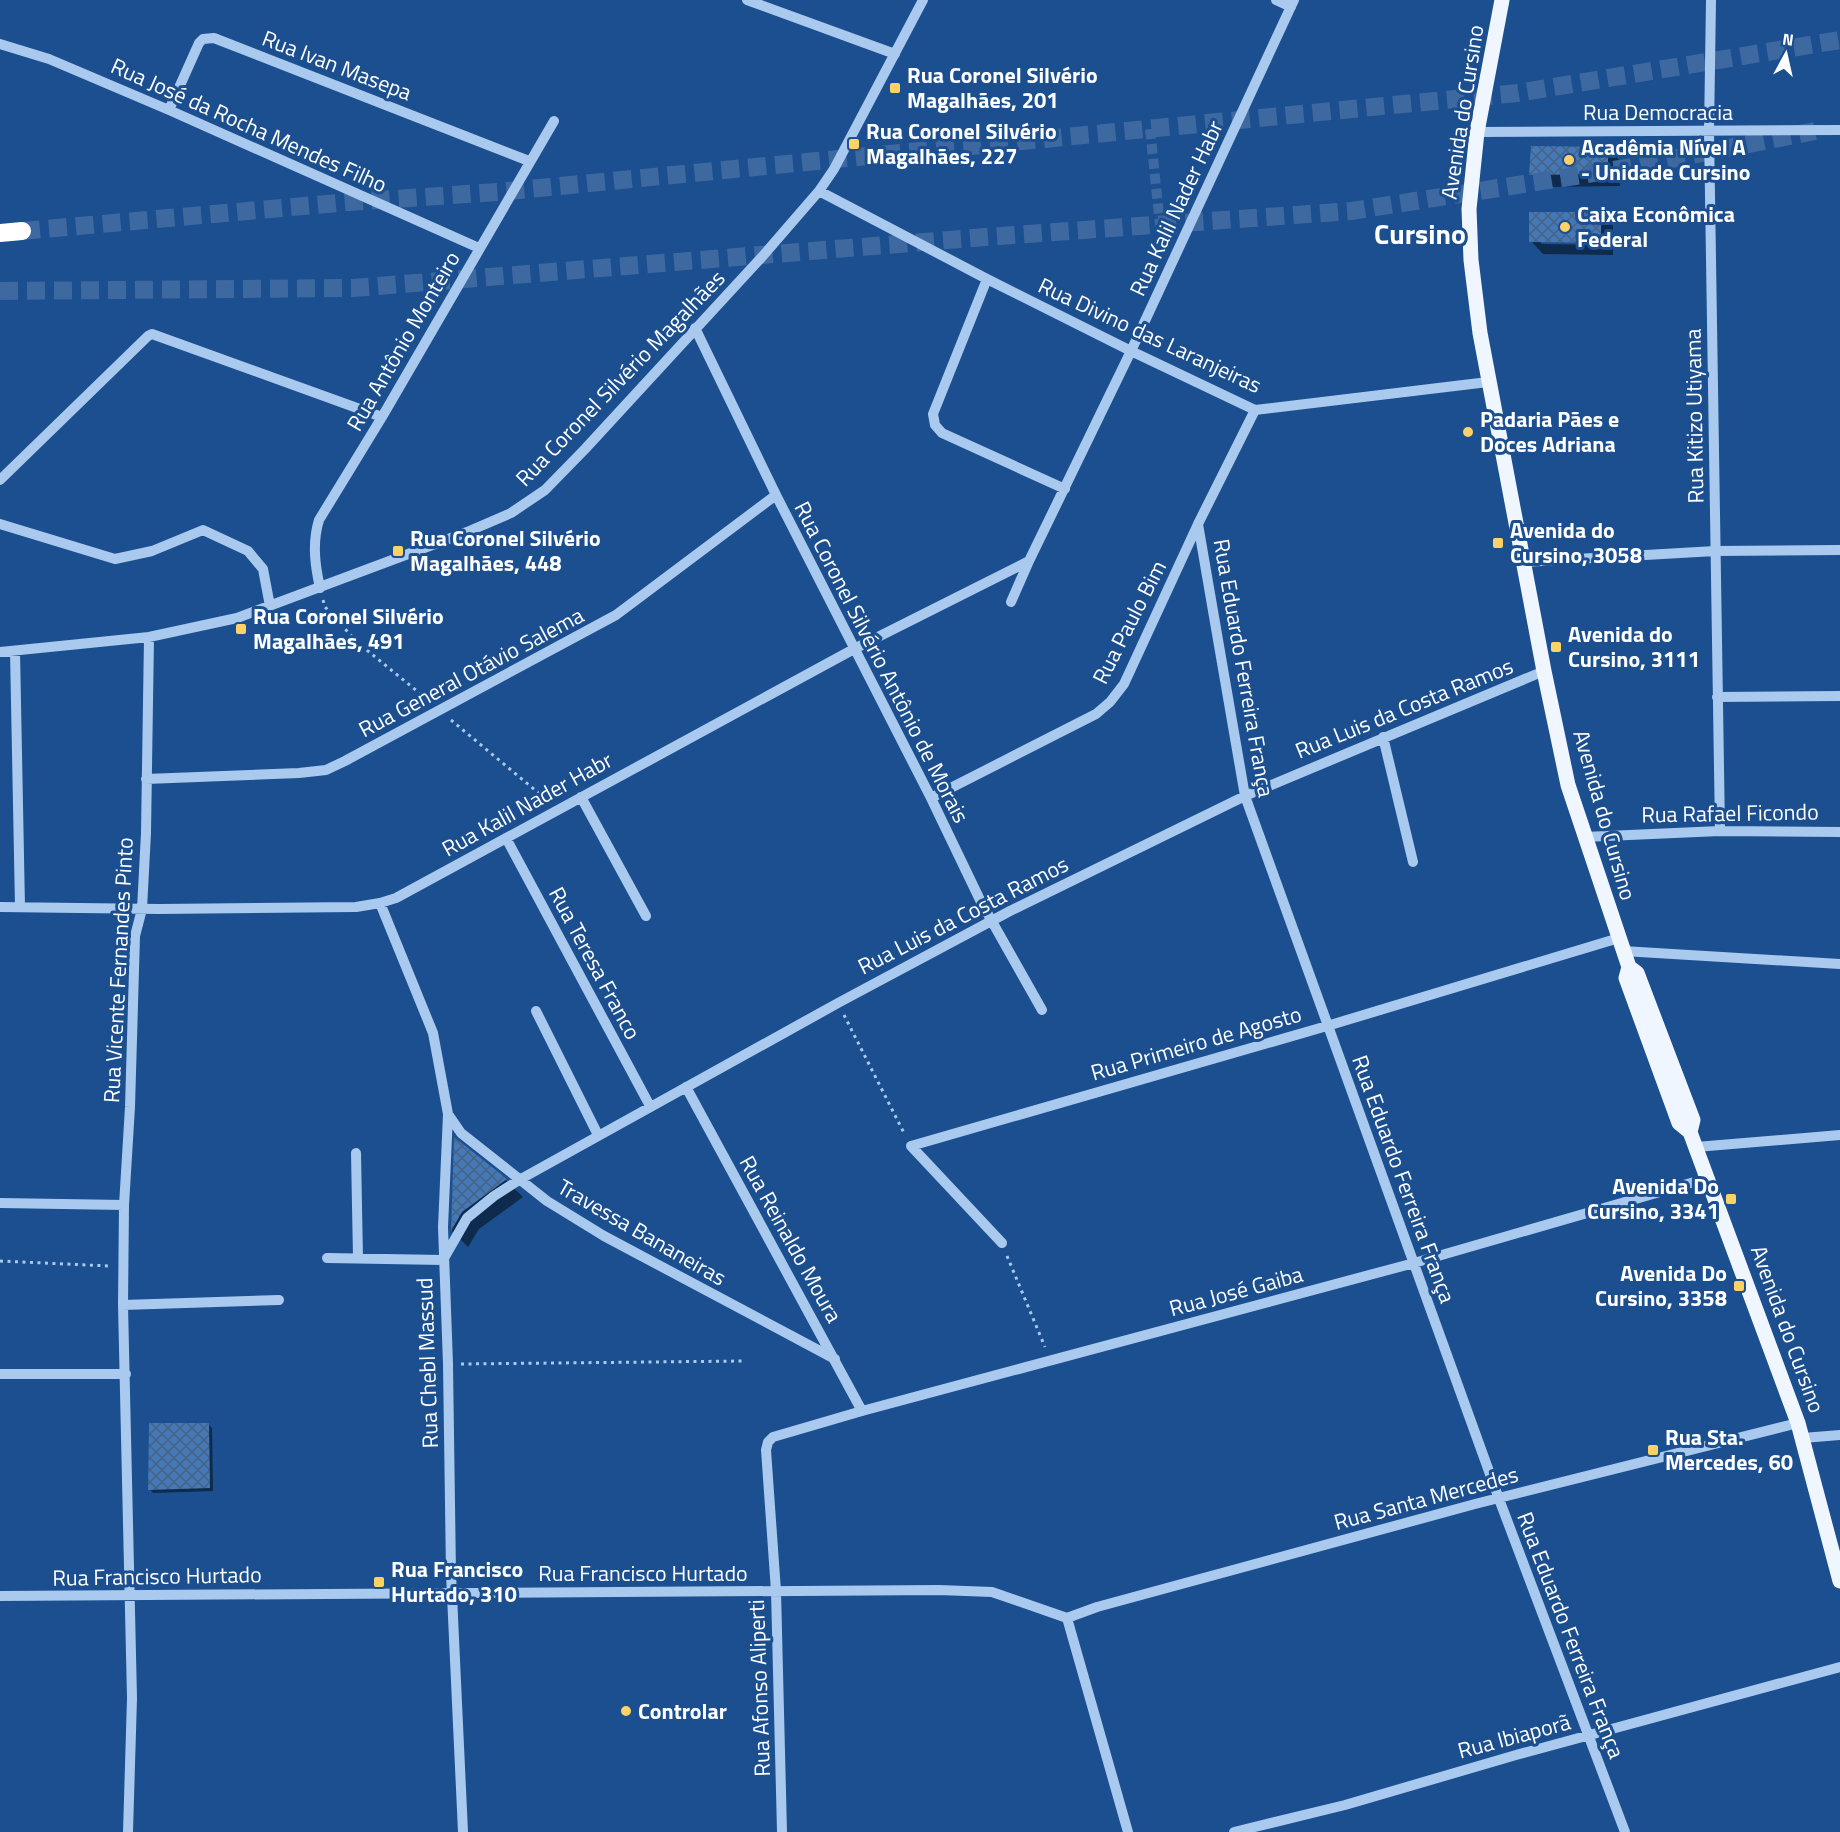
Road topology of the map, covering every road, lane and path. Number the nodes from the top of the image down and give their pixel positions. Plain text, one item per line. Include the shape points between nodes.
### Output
1 (747, 0) edge
2 (923, 0) edge
3 (1276, 0) edge
4 (1502, 0) edge
5 (1711, 0) edge
6 (1293, 3) edge
7 (0, 44) edge
8 (895, 54) junction
9 (169, 110) junction
10 (554, 121) dead end
11 (1840, 130) edge
12 (1477, 132) junction
13 (1709, 132) junction
14 (529, 161) junction
15 (819, 191) junction
16 (22, 231) tunnel mouth
17 (0, 233) edge
18 (479, 248) junction
19 (987, 279) junction
20 (695, 328) junction
21 (1131, 351) junction
22 (1488, 382) junction
23 (1255, 410) junction
24 (382, 417) junction
25 (0, 480) edge
26 (1065, 489) junction
27 (776, 495) junction
28 (0, 524) edge
29 (1198, 524) junction
30 (1840, 550) edge
31 (1715, 551) junction
32 (1029, 561) junction
33 (1524, 562) junction
34 (320, 588) junction
35 (1011, 602) dead end
36 (270, 606) junction
37 (149, 637) junction
38 (854, 649) junction
39 (15, 651) junction
40 (0, 652) edge
41 (1544, 671) junction
42 (1840, 696) edge
43 (1717, 697) junction
44 (440, 711) junction
45 (1383, 737) junction
46 (146, 778) junction
47 (1245, 796) junction
48 (581, 797) junction
49 (931, 798) junction
50 (558, 809) junction
51 (1720, 831) junction
52 (1840, 832) edge
53 (1584, 837) junction
54 (506, 838) junction
55 (1413, 862) dead end
56 (380, 903) junction
57 (0, 907) edge
58 (20, 907) junction
59 (142, 909) junction
60 (646, 916) dead end
61 (991, 921) junction
62 (1621, 945) junction
63 (1840, 964) edge
64 (837, 1003) junction
65 (1042, 1010) dead end
66 (536, 1011) dead end
67 (1327, 1026) junction
68 (686, 1087) junction
69 (650, 1106) junction
70 (448, 1114) junction
71 (598, 1135) junction
72 (1840, 1135) edge
73 (911, 1146) junction
74 (1696, 1147) junction
75 (356, 1153) dead end
76 (1708, 1178) junction
77 (519, 1180) junction
78 (0, 1203) edge
79 (124, 1205) junction
80 (1002, 1243) joint
81 (327, 1258) dead end
82 (358, 1258) junction
83 (443, 1260) junction
84 (0, 1261) edge
85 (1414, 1263) junction
86 (124, 1266) junction
87 (279, 1300) dead end
88 (123, 1305) junction
89 (835, 1359) junction
90 (1050, 1360) junction
91 (744, 1361) dead end
92 (448, 1364) junction
93 (0, 1374) edge
94 (126, 1374) junction
95 (862, 1411) junction
96 (1798, 1423) junction
97 (1840, 1435) edge
98 (773, 1437) joint
99 (1803, 1438) junction
100 (1499, 1499) junction
101 (1840, 1581) edge
102 (776, 1591) junction
103 (453, 1594) junction
104 (129, 1595) junction
105 (0, 1596) edge
106 (1067, 1618) junction
107 (1840, 1667) edge
108 (1588, 1736) junction
109 (129, 1832) edge
110 (463, 1832) edge
111 (782, 1832) edge
112 (1128, 1832) edge
113 (1234, 1832) edge
114 (1625, 1832) edge

1 - 8 street
2 - 8 street, Rua Coronel Silvério Magalhães
3 - 6 street
4 - 12 main road, Avenida do Cursino
5 - 13 street, Rua Kitizo Utiyama
6 - 21 street, Rua Kalil Nader Habr
7 - 9 street, Rua José da Rocha Mendes Filho via 49,59
8 - 15 street, Rua Coronel Silvério Magalhães
9 - 14 street, Rua Ivan Masepa via 199,43 214,38
9 - 18 street, Rua José da Rocha Mendes Filho
10 - 14 street, Rua Antônio Monteiro
11 - 13 street, Rua Democracia
12 - 13 street, Rua Democracia
12 - 22 main road, Avenida do Cursino via 1469,209 1471,261
13 - 31 street, Rua Kitizo Utiyama
14 - 18 street, Rua Antônio Monteiro
15 - 19 street, Rua Divino das Laranjeiras
15 - 20 street, Rua Coronel Silvério Magalhães
16 - 17 highway
18 - 24 street, Rua Antônio Monteiro
19 - 21 street, Rua Divino das Laranjeiras
19 - 26 street via 933,414 935,425 942,433
20 - 27 street, Rua Coronel Silvério Antônio de Morais
20 - 34 street, Rua Coronel Silvério Magalhães via 532,500 512,513
21 - 23 street, Rua Divino das Laranjeiras
21 - 26 street, Rua Kalil Nader Habr
22 - 23 street, Rua Divino das Laranjeiras
22 - 33 main road, Avenida do Cursino
23 - 29 street, Rua Paulo Bim
24 - 25 street via 152,334
24 - 34 street, Rua Antônio Monteiro via 319,520 315,562
26 - 32 street, Rua Kalil Nader Habr
27 - 38 street, Rua Coronel Silvério Antônio de Morais
27 - 44 street, Rua General Otávio Salema via 616,615
28 - 36 street via 115,559 152,551 204,530 248,551 264,569
29 - 47 street, Rua Eduardo Ferreira França
29 - 49 street, Rua Paulo Bim via 1124,684 1110,702 1096,714
30 - 31 street
31 - 33 street
31 - 43 street, Rua Kitizo Utiyama
32 - 35 street, Rua Kalil Nader Habr
32 - 38 street, Rua Kalil Nader Habr
33 - 41 main road, Avenida do Cursino
34 - 36 street, Rua Coronel Silvério Magalhães
34 - 44 path via 325,607 357,642
36 - 37 street, Rua Coronel Silvério Magalhães via 237,618
37 - 39 street, Rua Coronel Silvério Magalhães
37 - 46 street, Rua Vicente Fernandes Pinto
38 - 48 street, Rua Kalil Nader Habr
38 - 49 street, Rua Coronel Silvério Antônio de Morais
39 - 40 street, Rua Coronel Silvério Magalhães
39 - 58 street
41 - 45 street, Rua Luis da Costa Ramos
41 - 53 main road, Avenida do Cursino via 1568,785
42 - 43 street
43 - 51 street, Rua Kitizo Utiyama
44 - 46 street, Rua General Otávio Salema via 326,770
44 - 50 path
45 - 47 street, Rua Luis da Costa Ramos
45 - 55 street
46 - 59 street, Rua Vicente Fernandes Pinto
47 - 61 street, Rua Luis da Costa Ramos
47 - 67 street, Rua Eduardo Ferreira França
48 - 50 street, Rua Kalil Nader Habr
48 - 60 street
49 - 61 street, Rua Coronel Silvério Antônio de Morais
50 - 54 street, Rua Kalil Nader Habr
51 - 52 street, Rua Rafael Ficondo
51 - 53 street, Rua Rafael Ficondo
53 - 62 main road, Avenida do Cursino
54 - 56 street, Rua Kalil Nader Habr
54 - 69 street, Rua Teresa Franco
56 - 59 street, Rua Kalil Nader Habr via 356,907
56 - 70 street, Rua Chebl Massud via 433,1033
57 - 58 street, Rua Kalil Nader Habr
58 - 59 street, Rua Kalil Nader Habr
59 - 79 street, Rua Vicente Fernandes Pinto via 135,936
61 - 64 street, Rua Luis da Costa Ramos
61 - 65 street, Rua Coronel Silvério Antônio de Morais
62 - 63 street
62 - 67 street, Rua Primeiro de Agosto
62 - 74 main road, Avenida do Cursino via 1629,967 1637,973 1689,1108 1693,1120 1690,1132
64 - 68 street, Rua Luis da Costa Ramos
64 - 73 path
66 - 71 street
67 - 73 street, Rua Primeiro de Agosto
67 - 85 street, Rua Eduardo Ferreira França
68 - 69 street, Rua Luis da Costa Ramos
68 - 89 street, Rua Reinaldo Moura
69 - 71 street, Rua Luis da Costa Ramos
70 - 77 street, Travessa Bananeiras via 461,1133
70 - 83 street, Rua Chebl Massud
71 - 77 street, Rua Luis da Costa Ramos
72 - 74 street
73 - 80 street
74 - 76 main road, Avenida do Cursino
75 - 82 street
76 - 85 street, Rua José Gaiba
76 - 96 main road, Avenida do Cursino
77 - 83 street, Rua Luis da Costa Ramos via 467,1218
77 - 89 street, Travessa Bananeiras via 604,1236
78 - 79 street
79 - 86 street, Rua Vicente Fernandes Pinto
80 - 90 path
81 - 82 street
82 - 83 street
83 - 92 street, Rua Chebl Massud
84 - 86 path
85 - 90 street, Rua José Gaiba
85 - 100 street, Rua Eduardo Ferreira França
86 - 88 street, Rua Vicente Fernandes Pinto
87 - 88 street
88 - 94 street, Rua Vicente Fernandes Pinto
89 - 95 street, Rua Reinaldo Moura
90 - 95 street, Rua José Gaiba
91 - 92 path
92 - 103 street, Rua Chebl Massud
93 - 94 street
94 - 104 street, Rua Vicente Fernandes Pinto
95 - 98 street, Rua José Gaiba
96 - 99 main road, Avenida do Cursino
96 - 100 street, Rua Santa Mercedes
97 - 99 street
98 - 102 street, Rua Afonso Aliperti via 766,1450
99 - 101 main road, Avenida do Cursino
100 - 106 street, Rua Santa Mercedes
100 - 108 street, Rua Eduardo Ferreira França
102 - 103 street, Rua Francisco Hurtado
102 - 106 street, Rua Francisco Hurtado via 992,1592
102 - 111 street, Rua Afonso Aliperti
103 - 104 street, Rua Francisco Hurtado
103 - 110 street, Rua Chebl Massud
104 - 105 street, Rua Francisco Hurtado
104 - 109 street, Rua Vicente Fernandes Pinto
106 - 112 street
107 - 108 street, Rua Ibiaporã
108 - 113 street, Rua Ibiaporã via 1346,1805
108 - 114 street, Rua Eduardo Ferreira França

